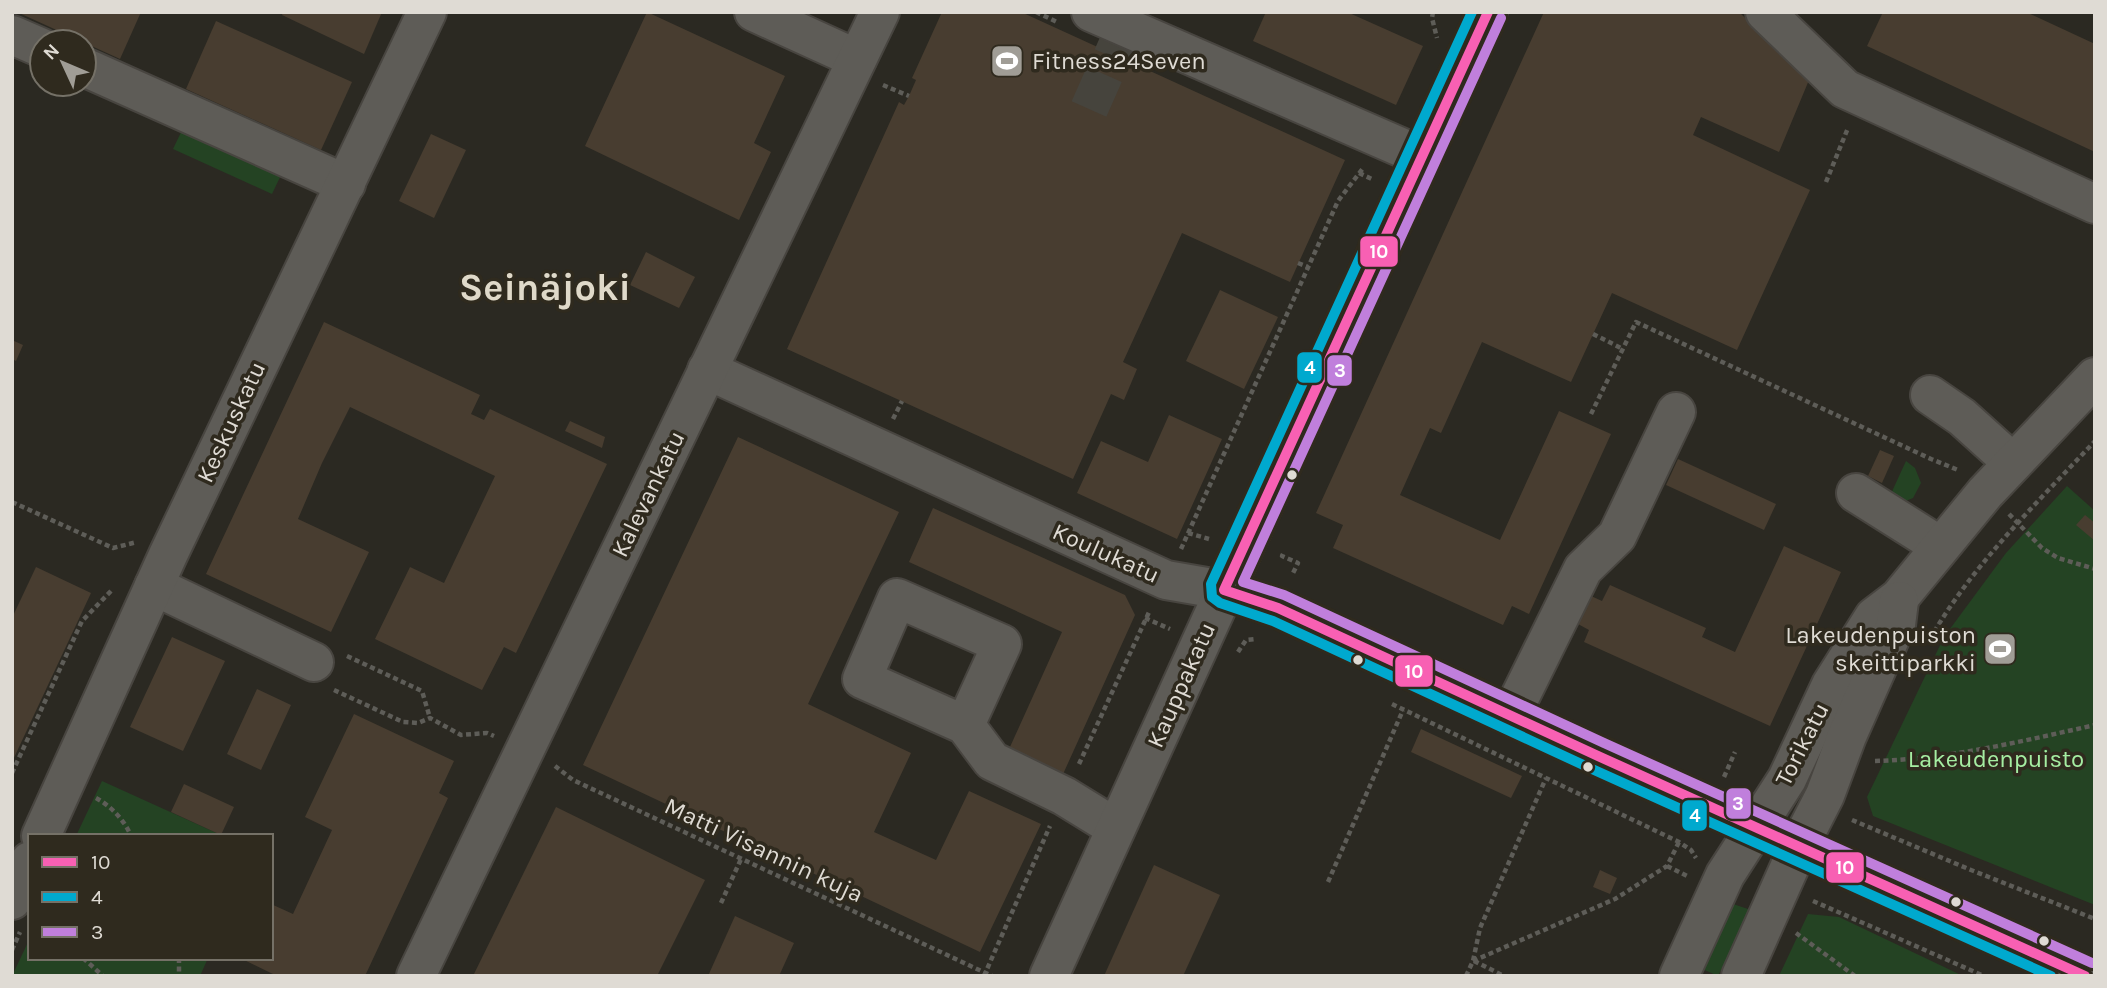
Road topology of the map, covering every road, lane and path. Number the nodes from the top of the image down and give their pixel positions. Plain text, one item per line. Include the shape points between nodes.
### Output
1 (428, 12) edge
2 (754, 12) edge
3 (880, 12) edge
4 (1060, 12) edge
5 (1433, 12) edge
6 (1488, 12) edge
7 (1765, 12) edge
8 (1096, 21) edge
9 (1438, 41) dead end
10 (1143, 50) dead end
11 (857, 59) junction
12 (98, 70) edge
13 (1862, 96) junction
14 (1373, 153) junction
15 (1418, 163) junction
16 (1826, 182) dead end
17 (346, 184) junction
18 (2095, 204) edge
19 (1298, 263) dead end
20 (1308, 267) junction
21 (1593, 334) dead end
22 (1623, 348) junction
23 (707, 370) junction
24 (2095, 377) edge
25 (1930, 395) dead end
26 (902, 401) dead end
27 (1676, 412) dead end
28 (1591, 414) dead end
29 (893, 419) dead end
30 (2095, 441) edge
31 (2013, 463) junction
32 (1963, 471) dead end
33 (1856, 493) dead end
34 (2019, 523) junction
35 (142, 530) dead end
36 (1940, 545) junction
37 (133, 549) dead end
38 (1179, 554) dead end
39 (2095, 569) edge
40 (116, 580) dead end
41 (154, 586) junction
42 (1224, 590) junction
43 (1899, 598) junction
44 (1929, 641) dead end
45 (314, 662) dead end
46 (1392, 704) dead end
47 (1403, 710) junction
48 (1511, 715) junction
49 (965, 725) dead end
50 (2095, 725) edge
51 (525, 751) junction
52 (1868, 761) dead end
53 (12, 774) edge
54 (1546, 778) junction
55 (94, 797) dead end
56 (1850, 813) dead end
57 (1755, 826) junction
58 (1116, 828) junction
59 (42, 834) edge
60 (130, 834) edge
61 (1679, 842) junction
62 (1799, 846) junction
63 (741, 859) junction
64 (1697, 861) dead end
65 (28, 865) edge
66 (1667, 866) junction
67 (1679, 872) dead end
68 (1328, 882) dead end
69 (12, 900) edge
70 (721, 903) dead end
71 (1809, 904) dead end
72 (2095, 919) edge
73 (1793, 931) dead end
74 (85, 960) edge
75 (1473, 961) junction
76 (103, 976) edge
77 (416, 976) edge
78 (992, 976) edge
79 (1049, 976) edge
80 (1466, 976) edge
81 (1504, 976) edge
82 (1679, 976) edge
83 (1741, 976) edge
84 (1855, 976) edge
85 (1984, 976) edge
86 (2086, 976) edge

1 - 17 street, Keskuskatu
2 - 11 street
3 - 11 street, Kalevankatu
4 - 8 street
5 - 9 path
6 - 15 street, Kauppakatu
7 - 13 street via 1845,89
8 - 15 street
10 - 14 street
11 - 23 street, Kalevankatu
12 - 17 street via 128,75
13 - 16 path
13 - 18 street
14 - 15 street
14 - 20 path via 1338,201
15 - 42 street, Kauppakatu
17 - 41 street, Keskuskatu
19 - 20 path
20 - 38 path
21 - 22 path
22 - 28 path
22 - 32 path via 1636,322
23 - 42 street, Koulukatu via 1166,580
23 - 51 street, Kalevankatu
24 - 31 street, Torikatu
25 - 31 street
26 - 29 path
27 - 48 street via 1618,536 1583,569
30 - 34 path
31 - 36 street, Torikatu
33 - 36 street
34 - 39 path via 2058,558
34 - 44 path via 1964,589
35 - 37 path
36 - 43 street, Torikatu
40 - 53 path via 82,621
41 - 45 street
41 - 59 street, Keskuskatu
42 - 48 street, Koulukatu via 1278,608
42 - 58 street, Kauppakatu
43 - 57 street, Torikatu via 1874,617 1831,685 1787,779
43 - 62 street, Torikatu via 1896,625
46 - 47 path
47 - 54 path
47 - 68 path
48 - 57 street, Koulukatu
49 - 58 street via 992,761
50 - 52 path via 1912,760
51 - 63 path, Matti Visannin kuja via 573,780
51 - 77 street, Kalevankatu
54 - 61 path
54 - 75 path via 1480,928
55 - 60 path via 105,802
56 - 72 path via 1852,820
57 - 62 street, Koulukatu
57 - 82 street, Torikatu via 1726,875
58 - 79 street, Kauppakatu
61 - 64 path
61 - 66 path
62 - 83 street, Torikatu
62 - 86 street, Koulukatu
63 - 70 path
63 - 78 path, Matti Visannin kuja
65 - 69 street
66 - 67 path
66 - 75 path via 1615,899
71 - 85 path via 1814,899
73 - 84 path
74 - 76 path
75 - 80 path
75 - 81 path

